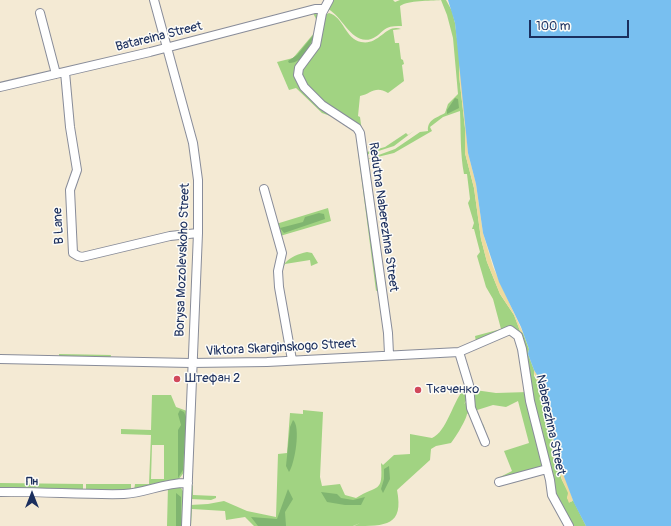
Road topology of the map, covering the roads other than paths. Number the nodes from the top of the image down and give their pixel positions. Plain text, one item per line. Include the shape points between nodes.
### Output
1 (154, 0) edge
2 (328, 0) edge
3 (324, 9) junction
4 (40, 13) dead end
5 (168, 47) junction
6 (64, 72) junction
7 (56, 74) junction
8 (0, 87) edge
9 (264, 188) dead end
10 (198, 233) junction
11 (510, 330) joint
12 (459, 352) junction
13 (389, 354) junction
14 (0, 359) edge
15 (292, 360) junction
16 (191, 364) junction
17 (485, 442) dead end
18 (547, 469) junction
19 (499, 482) dead end
20 (188, 483) junction
21 (0, 492) edge
22 (186, 526) edge
23 (569, 526) edge

1 - 5 street, Borysa Mozolevskoho Street
2 - 3 street, Redutna Naberezhna Street
3 - 5 street, Batareina Street via 315,9
3 - 13 street, Redutna Naberezhna Street via 316,44 299,68 298,75 304,87 322,105 357,128 360,133
4 - 7 street
5 - 6 street, Batareina Street
5 - 10 street, Borysa Mozolevskoho Street via 195,157
6 - 7 street, Batareina Street
6 - 10 street, B Lane via 77,170 70,190 72,249 75,255 82,257 170,236
7 - 8 street, Batareina Street
9 - 15 street via 282,253 278,271 279,287
10 - 16 street, Borysa Mozolevskoho Street
11 - 12 street, Viktora Skarginskogo Street
11 - 18 street, Naberezhna Street via 518,336 522,349 530,401
12 - 13 street, Viktora Skarginskogo Street
12 - 17 street via 469,385 471,408
13 - 15 street, Viktora Skarginskogo Street
14 - 16 street, Viktora Skarginskogo Street
15 - 16 street, Viktora Skarginskogo Street
16 - 20 street, Borysa Mozolevskoho Street
18 - 19 street
18 - 23 street, Naberezhna Street via 552,495
20 - 21 street via 165,484 125,494
20 - 22 street, Borysa Mozolevskoho Street

